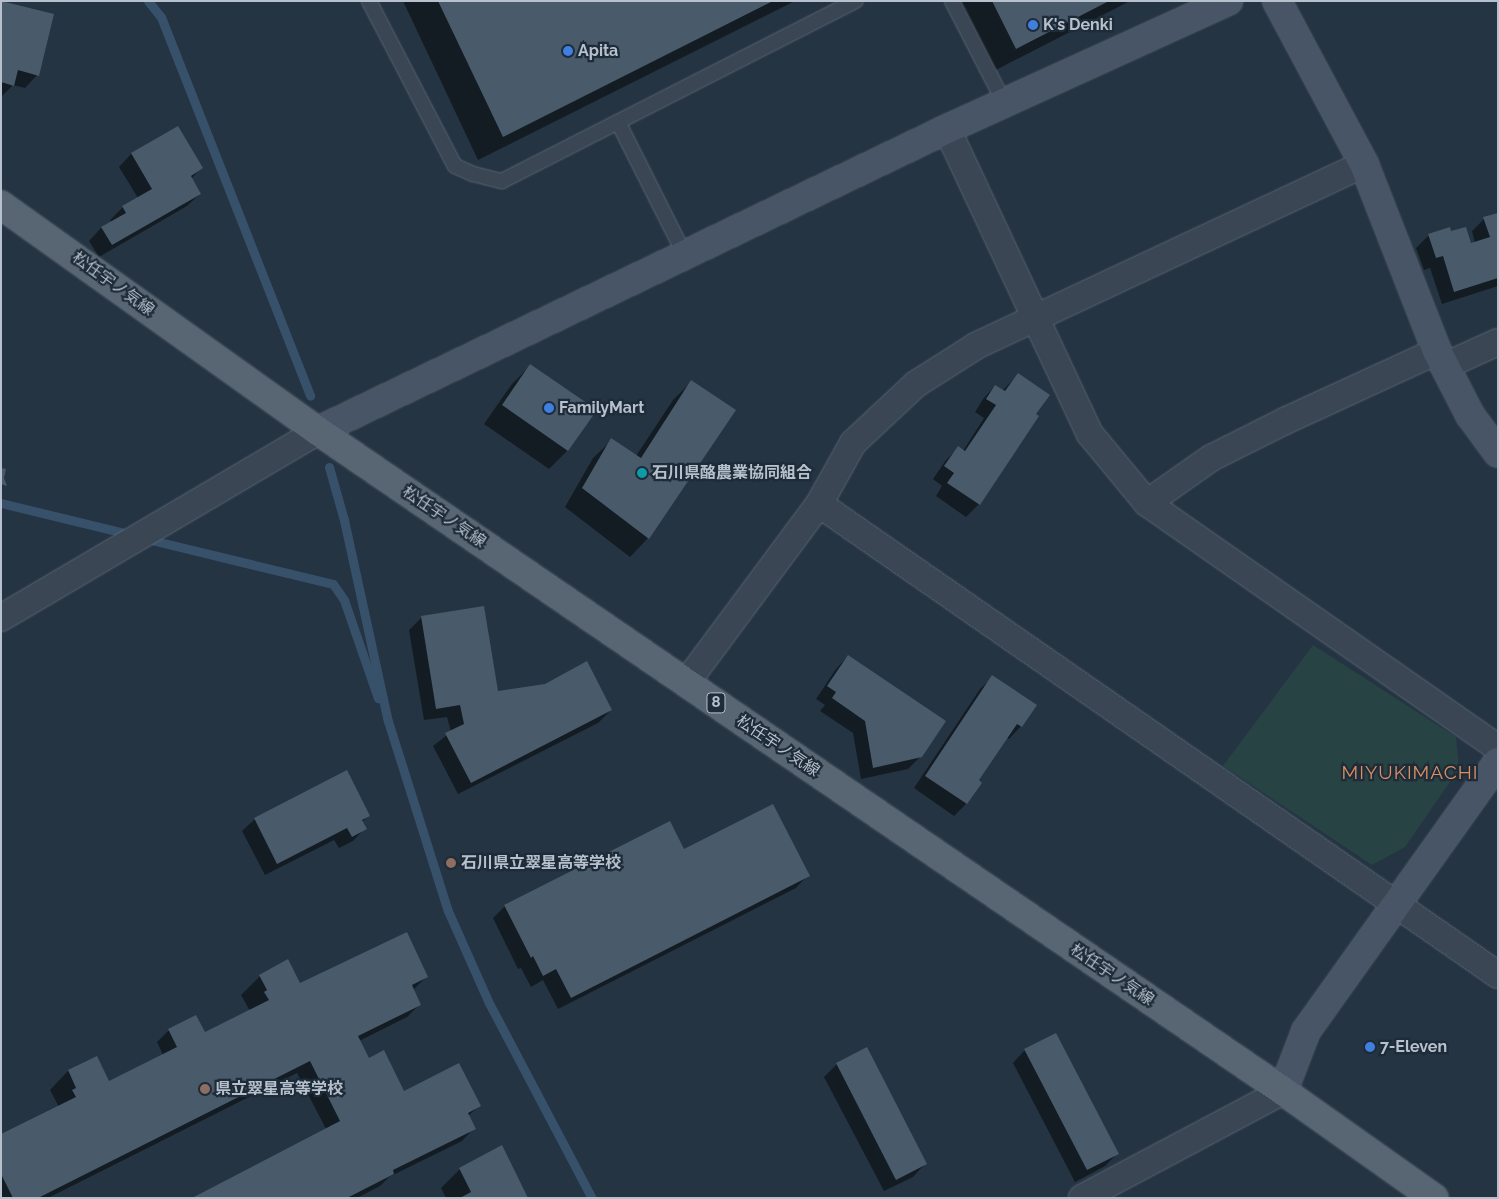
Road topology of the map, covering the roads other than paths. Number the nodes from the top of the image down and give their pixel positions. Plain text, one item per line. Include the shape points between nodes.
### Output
1 (369, 1) edge
2 (856, 1) edge
3 (952, 1) edge
4 (1228, 1) edge
5 (1277, 1) edge
6 (1005, 104) junction
7 (618, 122) junction
8 (947, 129) junction
9 (1364, 164) junction
10 (1, 205) edge
11 (685, 256) junction
12 (1036, 319) junction
13 (1498, 342) edge
14 (1441, 358) junction
15 (318, 431) junction
16 (1498, 453) edge
17 (1147, 503) junction
18 (819, 504) junction
19 (1, 618) edge
20 (686, 683) junction
21 (1498, 748) edge
22 (1498, 762) edge
23 (1396, 906) junction
24 (1498, 976) edge
25 (1283, 1091) junction
26 (1082, 1198) edge
27 (1434, 1198) edge

1 - 7 lane via 455,166 502,181
2 - 7 lane
3 - 6 lane
4 - 6 street
5 - 9 street
6 - 8 street
7 - 11 lane
8 - 11 street
8 - 12 street
9 - 12 street
9 - 14 street
10 - 15 main road, 松任宇ノ気線 / 8
11 - 15 street
12 - 17 street via 1090,434
12 - 18 street via 976,346 916,384 853,443
13 - 14 street
14 - 16 street via 1470,414
14 - 17 street via 1285,421 1211,458
15 - 19 street
15 - 20 main road, 松任宇ノ気線 / 8
17 - 21 street
18 - 20 street
18 - 23 street
20 - 25 main road, 松任宇ノ気線 / 8
22 - 23 street
23 - 24 street
23 - 25 street via 1306,1031
25 - 26 street
25 - 27 main road, 松任宇ノ気線 / 8

